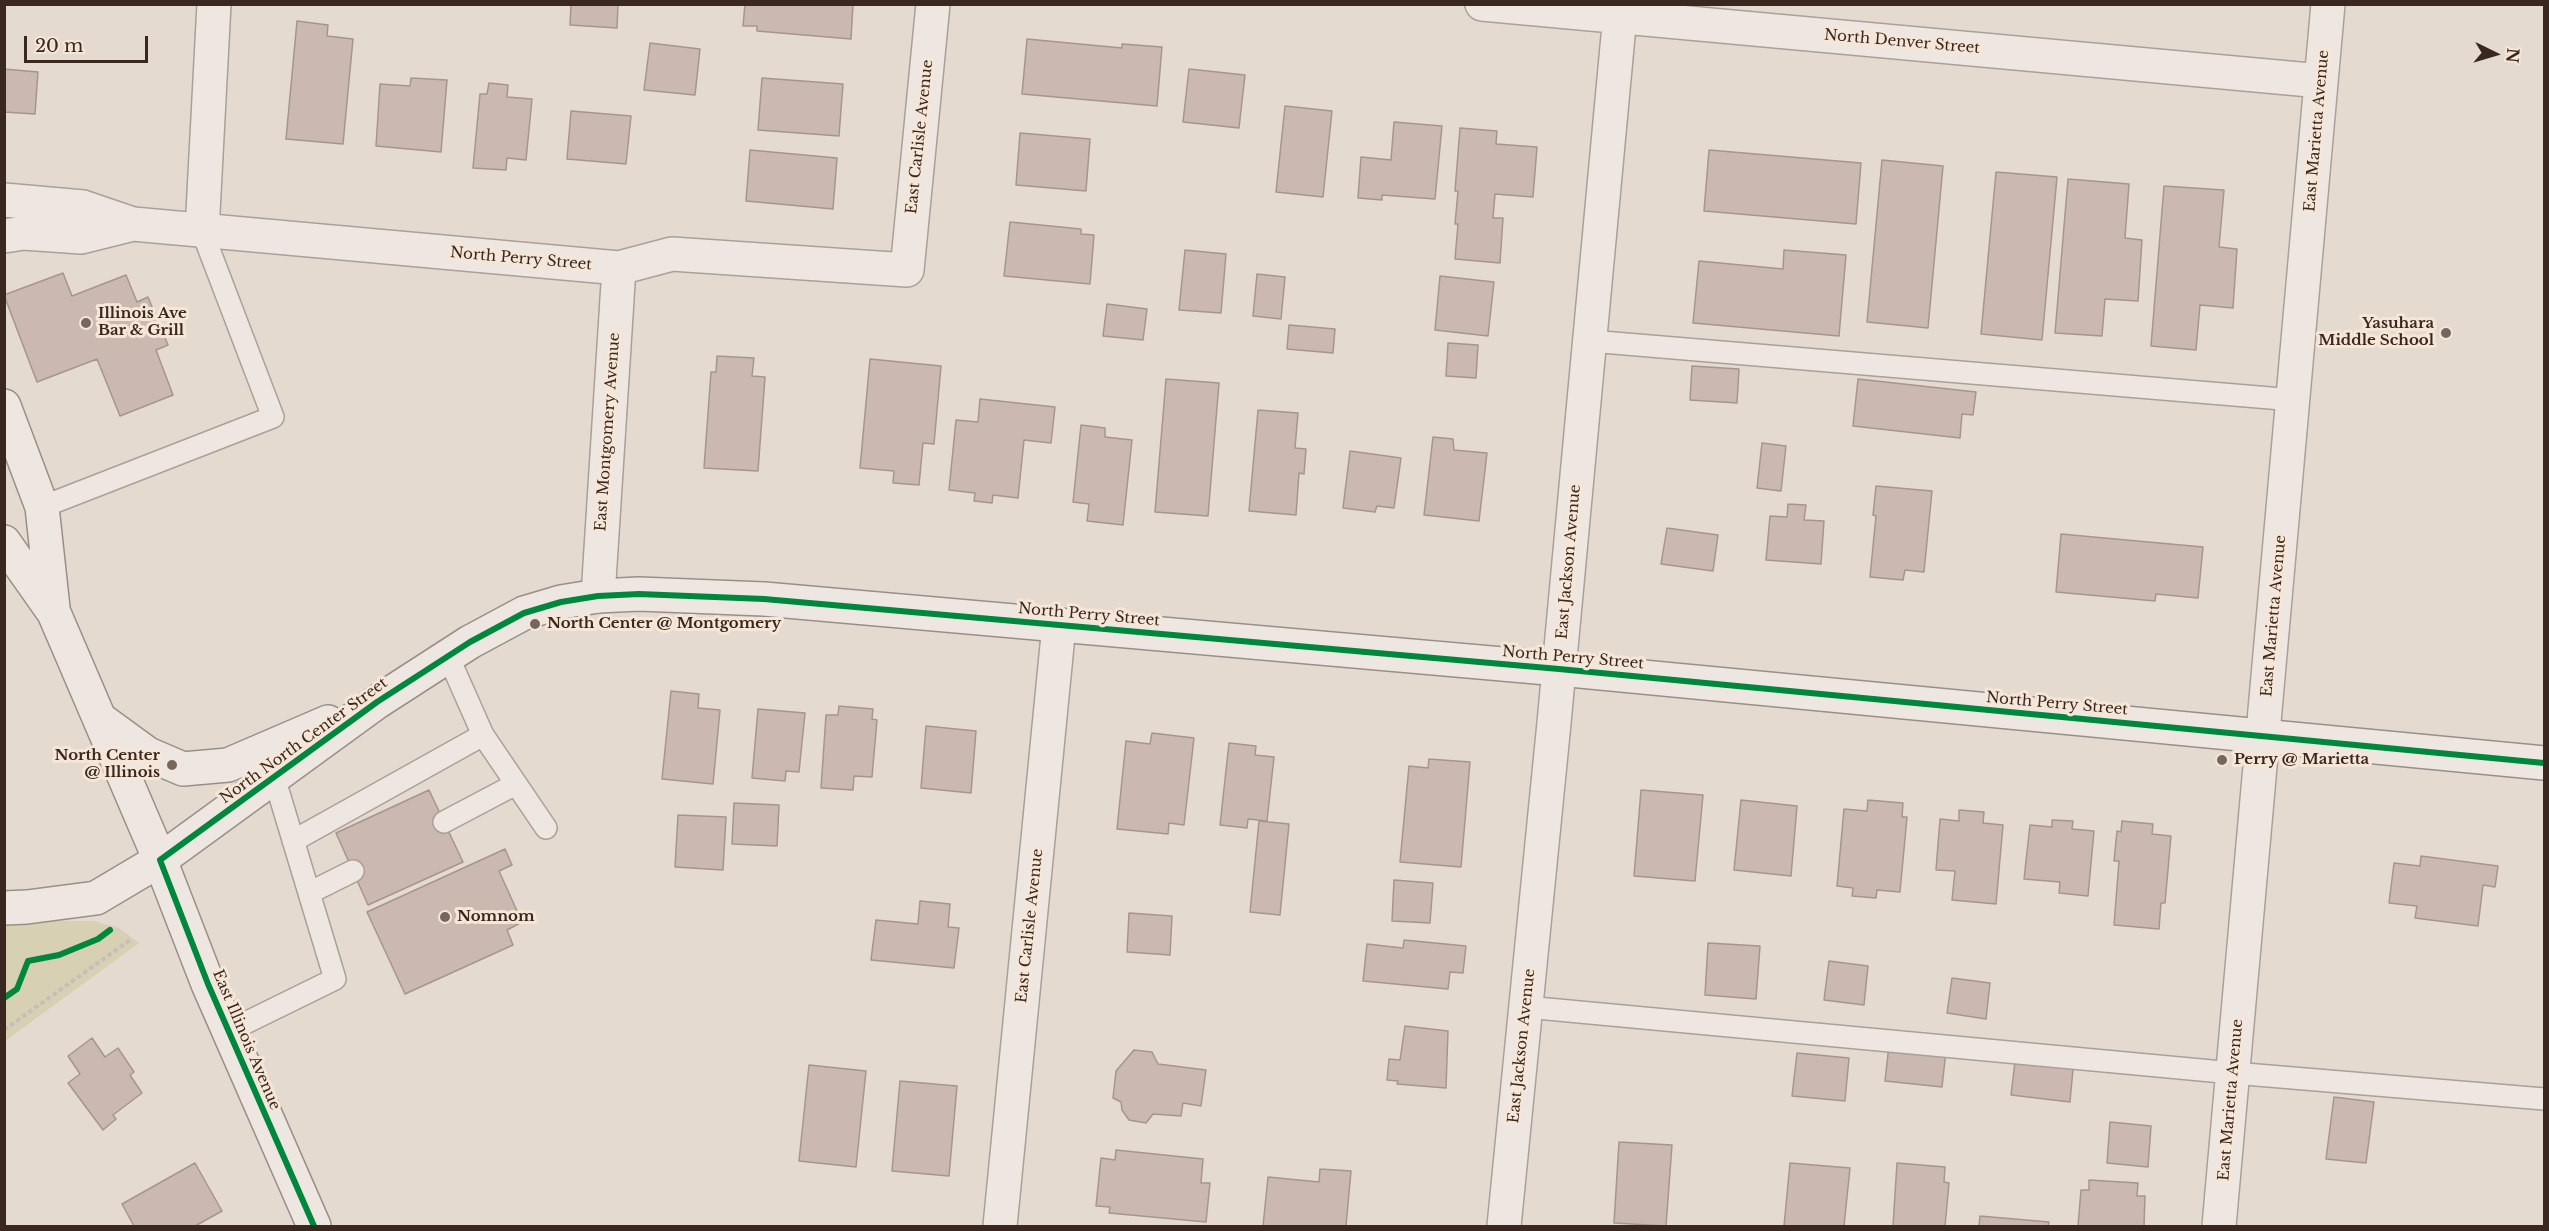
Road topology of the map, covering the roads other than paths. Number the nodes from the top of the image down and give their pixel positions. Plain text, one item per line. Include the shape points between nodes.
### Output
1 (214, 4) edge
2 (933, 4) edge
3 (1482, 4) edge
4 (2328, 4) edge
5 (1621, 10) edge
6 (2321, 81) junction
7 (4, 200) edge
8 (133, 224) junction
9 (202, 231) junction
10 (4, 236) edge
11 (619, 268) junction
12 (907, 270) joint
13 (1590, 341) junction
14 (2294, 400) junction
15 (4, 406) edge
16 (42, 507) junction
17 (4, 542) edge
18 (598, 596) junction
19 (54, 613) junction
20 (1059, 625) junction
21 (448, 656) junction
22 (1559, 669) junction
23 (377, 702) junction
24 (100, 719) junction
25 (483, 735) junction
26 (2264, 736) junction
27 (2544, 764) edge
28 (274, 777) junction
29 (516, 784) junction
30 (444, 822) dead end
31 (546, 828) dead end
32 (293, 841) junction
33 (160, 860) junction
34 (352, 870) dead end
35 (309, 893) junction
36 (4, 908) edge
37 (1526, 1007) junction
38 (228, 1031) junction
39 (2234, 1073) junction
40 (2544, 1099) edge
41 (314, 1227) edge
42 (1000, 1227) edge
43 (1504, 1227) edge
44 (2219, 1227) edge

1 - 9 street
2 - 12 street, East Carlisle Avenue
3 - 5 street, North Denver Street
4 - 6 street, East Marietta Avenue
5 - 6 street, North Denver Street
5 - 13 street, East Jackson Avenue
6 - 14 street, East Marietta Avenue
7 - 8 street, North Perry Street via 83,207
8 - 9 street, North Perry Street
8 - 10 street, North Perry Street via 81,237 24,233
9 - 11 street, North Perry Street
9 - 16 lane via 273,417
11 - 12 street, North Perry Street via 672,254
11 - 18 street, East Montgomery Avenue
13 - 14 lane
13 - 22 street, East Jackson Avenue
14 - 26 street, East Marietta Avenue
15 - 16 street, East Illinois Avenue
16 - 19 street, East Illinois Avenue
17 - 19 street, East Illinois Avenue
18 - 20 street, North Perry Street via 764,600
18 - 21 street, North North Center Street via 524,613
19 - 24 street, East Illinois Avenue
20 - 22 street, North Perry Street
20 - 42 street, East Carlisle Avenue
21 - 23 street, North North Center Street
21 - 25 lane
22 - 26 street, North Perry Street
22 - 37 street, East Jackson Avenue
23 - 24 street via 228,765 191,769 148,754
23 - 28 street, North North Center Street
24 - 33 street, East Illinois Avenue
25 - 29 lane
25 - 32 lane
26 - 27 street, North Perry Street
26 - 39 street, East Marietta Avenue
28 - 32 lane
28 - 33 street, North North Center Street
29 - 30 lane
29 - 31 lane
32 - 35 lane
33 - 36 street, North North Center Street via 96,898
33 - 38 street, East Illinois Avenue
34 - 35 lane
35 - 38 lane via 335,979
37 - 39 lane
37 - 43 street, East Jackson Avenue
38 - 41 street, East Illinois Avenue
39 - 40 lane
39 - 44 street, East Marietta Avenue

